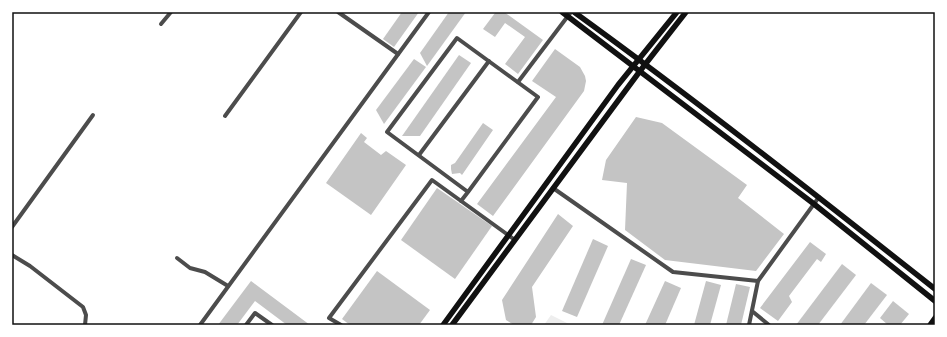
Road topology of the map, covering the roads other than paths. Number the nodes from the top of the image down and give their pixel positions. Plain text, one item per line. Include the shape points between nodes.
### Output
1 (171, 12) edge
2 (301, 12) edge
3 (338, 12) edge
4 (429, 12) edge
5 (562, 12) edge
6 (574, 12) edge
7 (677, 12) edge
8 (686, 12) edge
9 (569, 14) edge
10 (161, 24) dead end
11 (398, 54) junction
12 (638, 59) junction
13 (489, 61) junction
14 (645, 64) junction
15 (633, 66) junction
16 (640, 71) junction
17 (518, 82) junction
18 (93, 115) dead end
19 (225, 116) dead end
20 (419, 155) junction
21 (553, 188) junction
22 (468, 192) junction
23 (819, 197) junction
24 (461, 201) junction
25 (814, 204) junction
26 (12, 227) edge
27 (508, 235) junction
28 (516, 240) junction
29 (12, 255) edge
30 (177, 258) dead end
31 (758, 281) junction
32 (228, 286) junction
33 (935, 289) edge
34 (935, 301) edge
35 (752, 311) junction
36 (935, 318) edge
37 (85, 325) edge
38 (200, 325) edge
39 (246, 325) edge
40 (272, 325) edge
41 (340, 325) edge
42 (443, 325) edge
43 (452, 325) edge
44 (749, 325) edge
45 (769, 325) edge
46 (930, 325) edge

1 - 10 street
2 - 19 street
3 - 11 street
4 - 11 street
5 - 9 main road
6 - 12 main road
7 - 12 main road
8 - 14 main road
9 - 15 main road
9 - 17 street
11 - 32 street
12 - 14 main road
12 - 15 main road
13 - 17 street
13 - 20 street
13 - 20 street via 457,38 388,132
14 - 16 main road
14 - 23 main road
15 - 16 main road
15 - 27 main road
16 - 21 main road
16 - 25 main road
17 - 22 street via 538,97
18 - 26 street
20 - 22 street
21 - 28 main road
21 - 31 street via 673,272
22 - 24 street
23 - 25 street
23 - 33 main road
24 - 27 street
24 - 41 street via 432,180 329,318
25 - 31 street
25 - 34 main road
27 - 28 street
27 - 42 main road
28 - 43 main road
29 - 37 street via 83,307 86,315
30 - 32 street via 190,268 205,272
31 - 35 street
32 - 38 street
35 - 44 street
35 - 45 street
36 - 46 main road
39 - 40 street via 255,313

